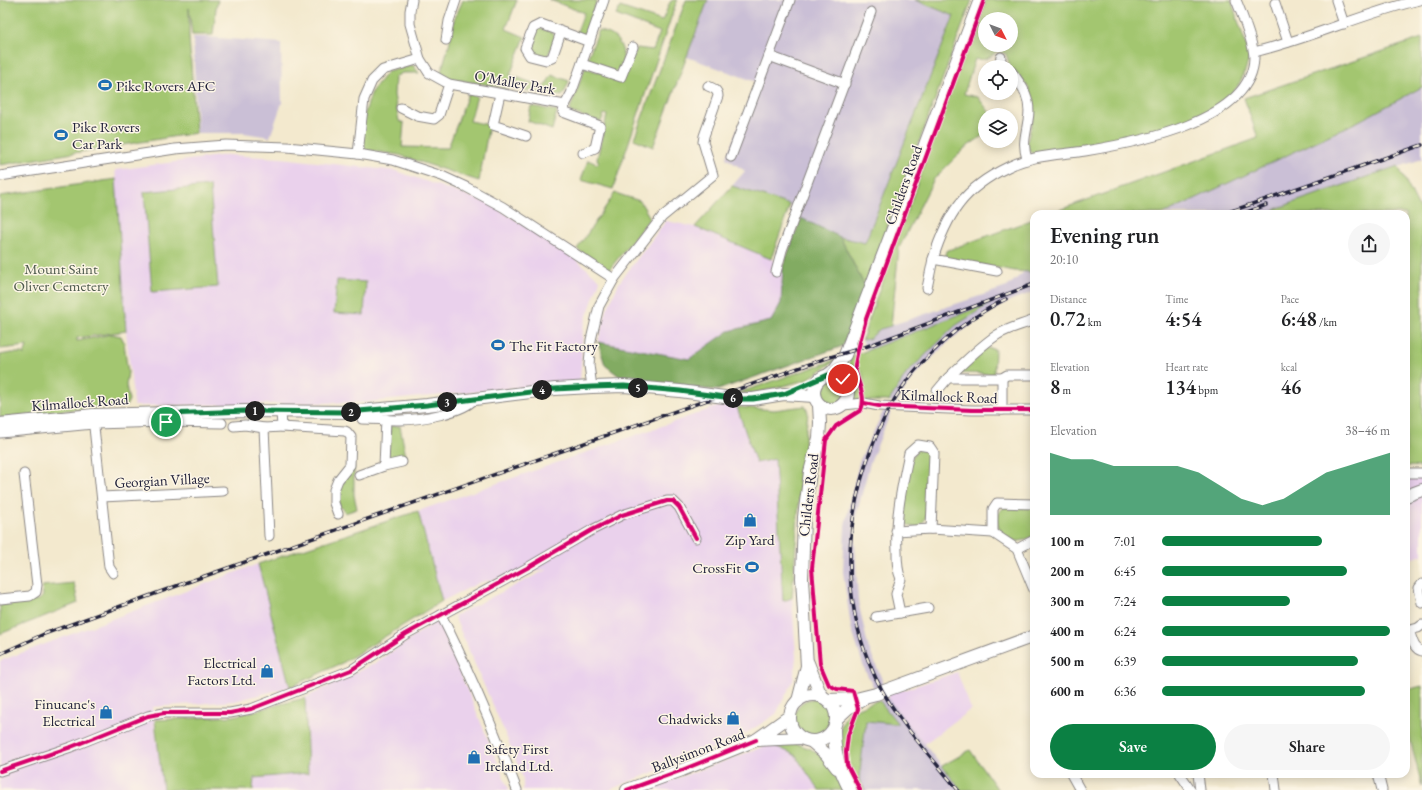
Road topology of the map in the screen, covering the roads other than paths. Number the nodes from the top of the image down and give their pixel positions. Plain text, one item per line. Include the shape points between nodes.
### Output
1 (412, 0) edge
2 (456, 0) edge
3 (604, 0) edge
4 (790, 0) edge
5 (980, 0) edge
6 (1236, 0) edge
7 (1336, 0) edge
8 (1420, 0) edge
9 (1404, 2) edge
10 (1275, 3) dead end
11 (871, 12) dead end
12 (1344, 24) junction
13 (561, 32) dead end
14 (446, 40) dead end
15 (590, 42) junction
16 (1288, 42) junction
17 (633, 47) dead end
18 (1254, 52) junction
19 (769, 56) junction
20 (1001, 57) dead end
21 (420, 59) junction
22 (1000, 60) edge
23 (582, 64) junction
24 (1018, 81) edge
25 (449, 84) junction
26 (845, 84) junction
27 (708, 86) dead end
28 (500, 94) junction
29 (565, 105) junction
30 (401, 108) dead end
31 (526, 136) dead end
32 (583, 153) dead end
33 (358, 154) junction
34 (731, 157) dead end
35 (1027, 159) junction
36 (0, 176) edge
37 (933, 259) junction
38 (997, 271) dead end
39 (776, 272) dead end
40 (614, 279) junction
41 (927, 288) dead end
42 (1030, 322) edge
43 (845, 355) junction
44 (1030, 375) edge
45 (824, 377) junction
46 (948, 378) junction
47 (1002, 378) junction
48 (845, 382) junction
49 (592, 387) junction
50 (937, 391) dead end
51 (784, 394) junction
52 (817, 401) junction
53 (840, 407) junction
54 (1002, 410) junction
55 (1030, 410) edge
56 (428, 411) junction
57 (281, 412) junction
58 (166, 418) junction
59 (93, 419) junction
60 (362, 419) dead end
61 (386, 419) junction
62 (222, 423) dead end
63 (0, 424) edge
64 (28, 426) junction
65 (234, 426) dead end
66 (282, 427) junction
67 (264, 428) junction
68 (0, 433) edge
69 (819, 438) junction
70 (402, 462) dead end
71 (384, 466) junction
72 (1410, 473) edge
73 (1422, 473) edge
74 (24, 474) dead end
75 (359, 475) dead end
76 (1422, 490) edge
77 (223, 491) dead end
78 (1410, 494) edge
79 (102, 497) junction
80 (1030, 504) edge
81 (338, 514) dead end
82 (931, 529) junction
83 (896, 531) junction
84 (993, 533) junction
85 (269, 536) dead end
86 (696, 538) dead end
87 (1030, 542) edge
88 (1017, 549) junction
89 (113, 573) dead end
90 (1030, 580) edge
91 (1422, 584) edge
92 (0, 599) edge
93 (1422, 603) edge
94 (928, 608) dead end
95 (900, 613) junction
96 (441, 615) junction
97 (876, 617) dead end
98 (1422, 625) edge
99 (1410, 630) edge
100 (1030, 637) edge
101 (1410, 637) edge
102 (1422, 651) edge
103 (807, 658) junction
104 (876, 694) junction
105 (825, 699) junction
106 (798, 701) junction
107 (790, 716) junction
108 (835, 724) junction
109 (756, 740) junction
110 (806, 740) junction
111 (0, 771) edge
112 (843, 777) junction
113 (1073, 778) edge
114 (1183, 778) edge
115 (1198, 778) edge
116 (1274, 778) edge
117 (1379, 778) edge
118 (516, 790) edge
119 (627, 790) edge
120 (850, 790) edge
121 (1080, 790) edge
122 (1191, 790) edge
123 (1200, 790) edge
124 (1276, 790) edge
125 (1382, 790) edge

1 - 21 street, O'Malley Park via 410,24
2 - 14 street
3 - 15 street, O'Malley Park
4 - 19 street
5 - 43 main road, Childers Road
6 - 18 street
7 - 12 street
8 - 9 street
9 - 12 street
10 - 16 street
11 - 26 street
12 - 16 street
13 - 15 street
15 - 23 street, O'Malley Park
16 - 18 street
17 - 23 street via 621,77
18 - 35 street via 1249,77 1238,94 1192,124 1126,143
19 - 26 street
19 - 34 street
20 - 22 street
21 - 25 street, O'Malley Park via 429,73
21 - 33 street via 383,70 372,81 364,99
23 - 29 street, O'Malley Park via 572,94
24 - 35 street via 1028,101 1029,118 1024,142
25 - 28 street, O'Malley Park
25 - 30 street via 439,115 434,119 417,116
26 - 39 street
27 - 40 street via 718,92 703,142 713,175 662,217
28 - 29 street, O'Malley Park
28 - 31 street via 493,125
29 - 32 street via 563,112 600,126 595,148
33 - 36 street via 256,145 212,146 175,149
33 - 40 street via 396,161 466,186
35 - 37 street via 992,175 960,202 949,218
37 - 38 street
37 - 41 street
40 - 49 street via 599,306 591,340 589,365
42 - 46 street via 997,335
43 - 45 main road, Childers Road via 834,370
43 - 48 main road, Childers Road
44 - 47 street via 1007,375
45 - 48 main road via 839,376
45 - 51 main road, Kilmallock Road
45 - 52 main road via 816,382 814,387
46 - 47 street
46 - 50 street
47 - 54 street
48 - 53 main road via 848,395
49 - 51 main road, Kilmallock Road via 680,391 739,399
49 - 56 main road, Kilmallock Road via 475,398
51 - 52 main road, Kilmallock Road
52 - 53 main road via 829,409
52 - 69 main road, Childers Road
53 - 54 street, Kilmallock Road via 864,403 879,406
53 - 69 main road, Childers Road via 830,416
54 - 55 street, Kilmallock Road
56 - 57 main road, Kilmallock Road
56 - 61 street via 399,420
57 - 58 main road, Kilmallock Road via 246,411
57 - 66 street
58 - 59 main road, Kilmallock Road
58 - 62 street
59 - 64 main road, Kilmallock Road
59 - 79 street, Georgian Village
60 - 61 street
61 - 71 street
63 - 64 main road, Kilmallock Road
64 - 68 street
65 - 67 street
66 - 67 street
66 - 81 street via 345,431 350,434 350,465 338,480 334,490 334,503
67 - 85 street
69 - 103 main road, Childers Road via 810,472 804,517 802,578
70 - 71 street
71 - 75 street
72 - 73 street
74 - 92 street via 36,592 30,596
76 - 78 main road
77 - 79 street, Georgian Village
79 - 89 street, Georgian Village via 109,567
80 - 84 street via 997,503 993,510
82 - 83 street
82 - 83 street via 934,453 930,447 918,446 909,453 899,499
82 - 84 street
83 - 95 street via 897,571 901,579 896,594
84 - 88 street
86 - 96 street via 679,507 674,502 667,501 622,515 592,530
87 - 88 street
88 - 90 street
91 - 93 street via 1419,588
94 - 95 street
95 - 97 street
96 - 111 street via 406,634 351,670 261,706 230,713 156,714
96 - 118 street via 499,743
98 - 99 street
100 - 104 main road
101 - 102 street via 1417,650
103 - 105 main road, Childers Road via 811,673
103 - 106 main road, Childers Road via 806,673
104 - 105 main road via 856,699
104 - 108 main road via 848,708
105 - 106 main road via 812,695
105 - 108 main road via 834,708
106 - 107 main road
107 - 109 main road, Ballysimon Road
107 - 110 main road via 791,726 797,735
108 - 110 main road via 830,735 824,739
108 - 112 main road via 835,750
109 - 110 main road, Ballysimon Road
109 - 119 main road, Ballysimon Road
110 - 112 main road via 826,754
112 - 120 main road
113 - 121 street
114 - 122 street
115 - 123 street
116 - 124 street
117 - 125 street

